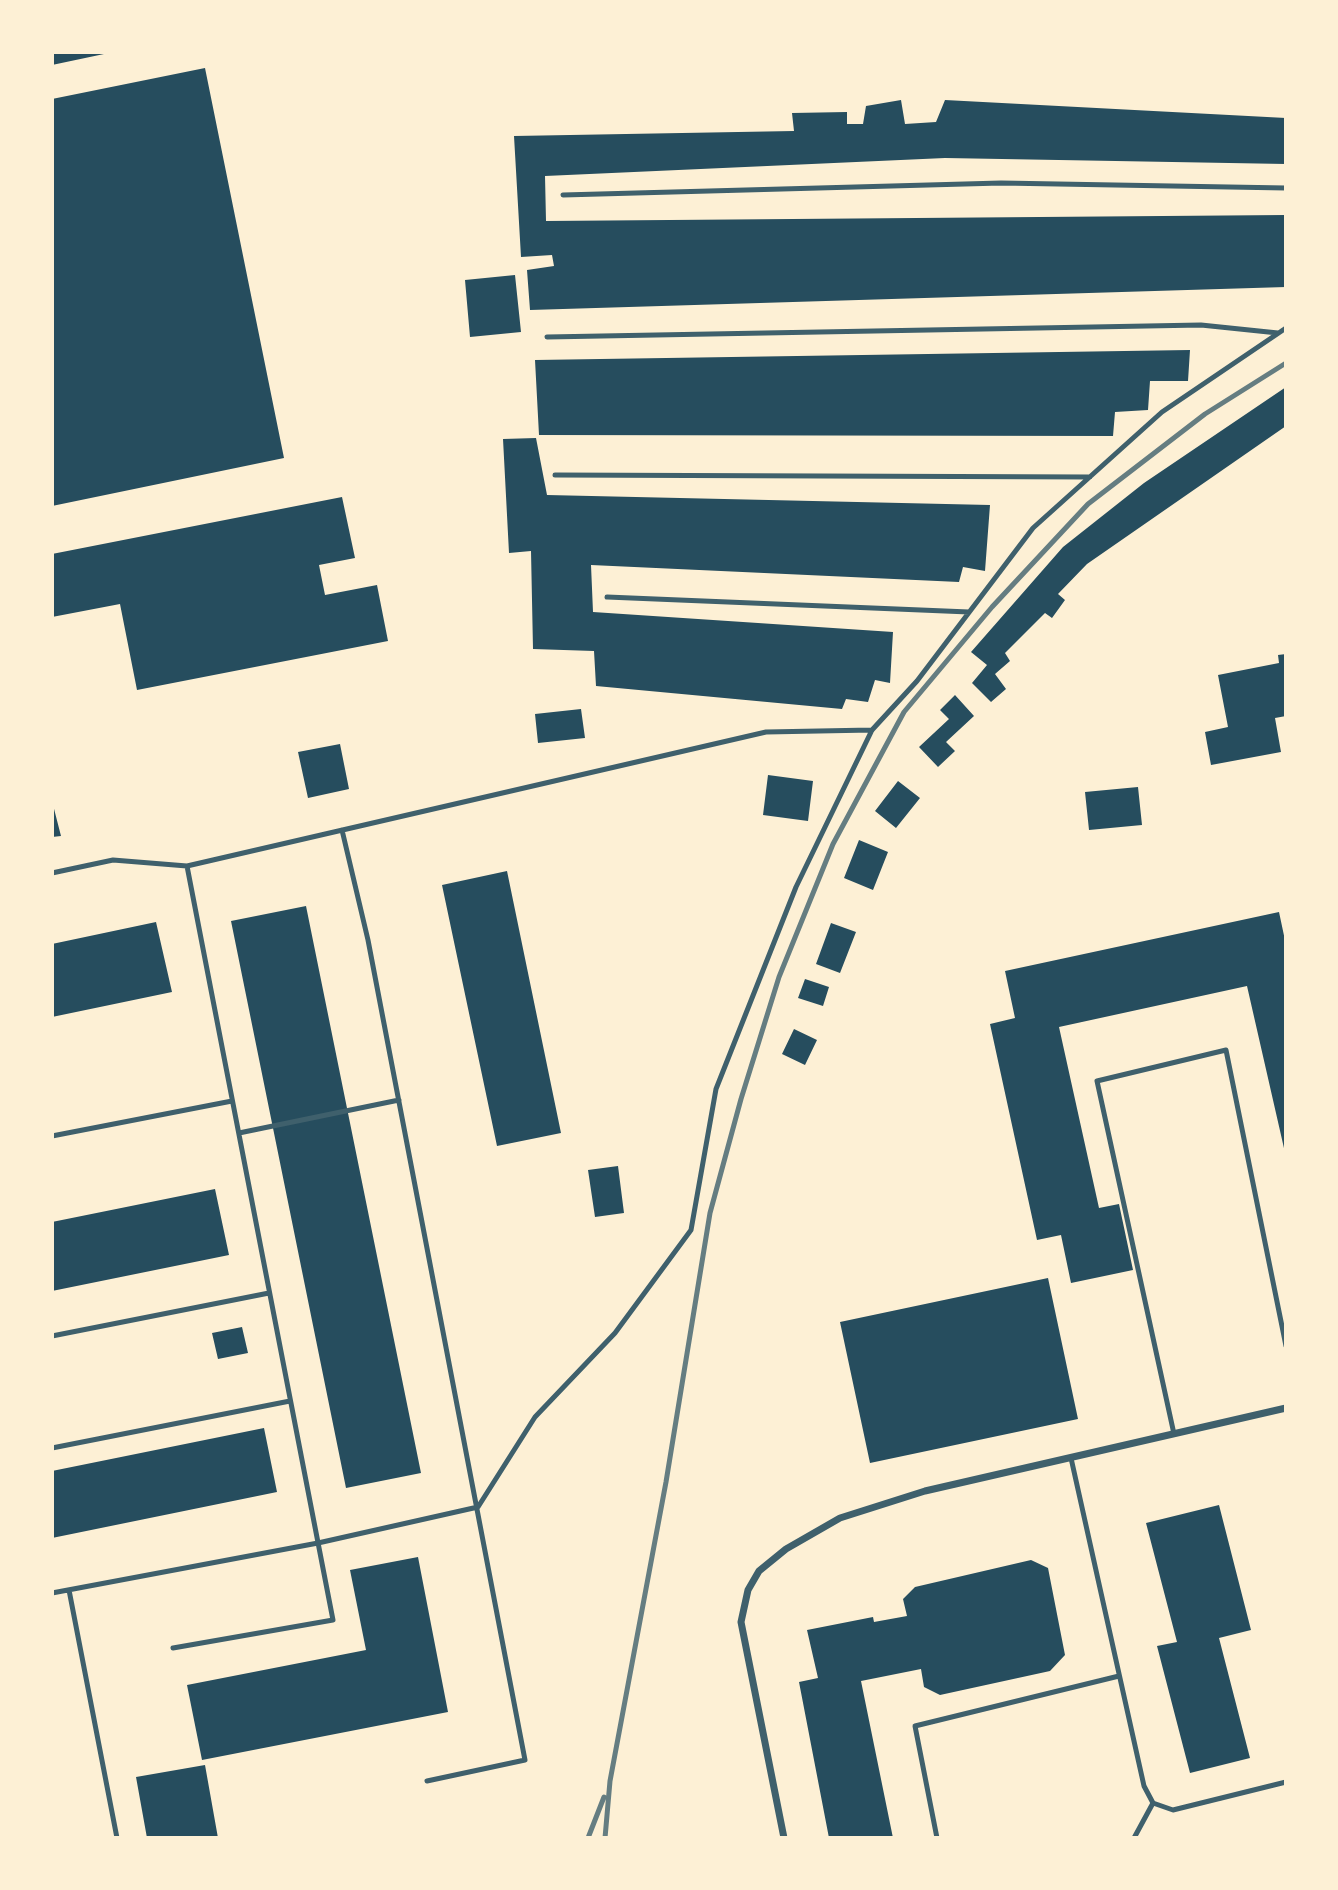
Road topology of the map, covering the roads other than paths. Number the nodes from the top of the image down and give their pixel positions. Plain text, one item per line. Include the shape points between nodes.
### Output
1 (1286, 188) edge
2 (563, 195) dead end
3 (1286, 328) edge
4 (1278, 333) junction
5 (547, 337) dead end
6 (555, 475) dead end
7 (1090, 477) junction
8 (607, 597) dead end
9 (969, 612) junction
10 (872, 730) junction
11 (342, 830) junction
12 (187, 866) junction
13 (52, 873) edge
14 (399, 1100) junction
15 (232, 1101) junction
16 (239, 1133) junction
17 (52, 1136) edge
18 (269, 1293) junction
19 (52, 1336) edge
20 (1286, 1346) edge
21 (290, 1401) junction
22 (1286, 1408) edge
23 (1174, 1434) junction
24 (52, 1448) edge
25 (1071, 1458) junction
26 (478, 1507) junction
27 (318, 1543) junction
28 (69, 1590) junction
29 (52, 1593) edge
30 (173, 1648) dead end
31 (1119, 1676) junction
32 (427, 1781) dead end
33 (1286, 1782) edge
34 (1153, 1803) junction
35 (117, 1838) edge
36 (784, 1838) edge
37 (937, 1838) edge
38 (1134, 1838) edge

1 - 2 lane via 1001,183
3 - 4 lane
4 - 5 lane via 1201,325
4 - 7 lane via 1163,412
6 - 7 lane
7 - 9 lane via 1032,528
8 - 9 lane
9 - 10 lane via 917,681
10 - 11 lane via 766,732
10 - 26 lane via 796,887 716,1089 691,1230 615,1333 535,1417
11 - 12 lane
11 - 14 lane
12 - 13 lane via 113,860
12 - 15 lane
14 - 16 lane
14 - 26 lane
15 - 16 lane
15 - 17 lane
16 - 18 lane
18 - 19 lane
18 - 21 lane
20 - 23 lane via 1226,1050 1097,1081
21 - 24 lane
21 - 27 lane
22 - 23 street
23 - 25 street
25 - 31 lane
25 - 36 street via 925,1491 840,1518 786,1549 759,1572 748,1590 741,1622
26 - 27 lane
26 - 32 lane via 524,1760
27 - 28 lane
27 - 30 lane via 333,1620
28 - 29 lane
28 - 35 lane
31 - 34 lane via 1143,1786
31 - 37 lane via 915,1726
33 - 34 lane via 1173,1810
34 - 38 lane

